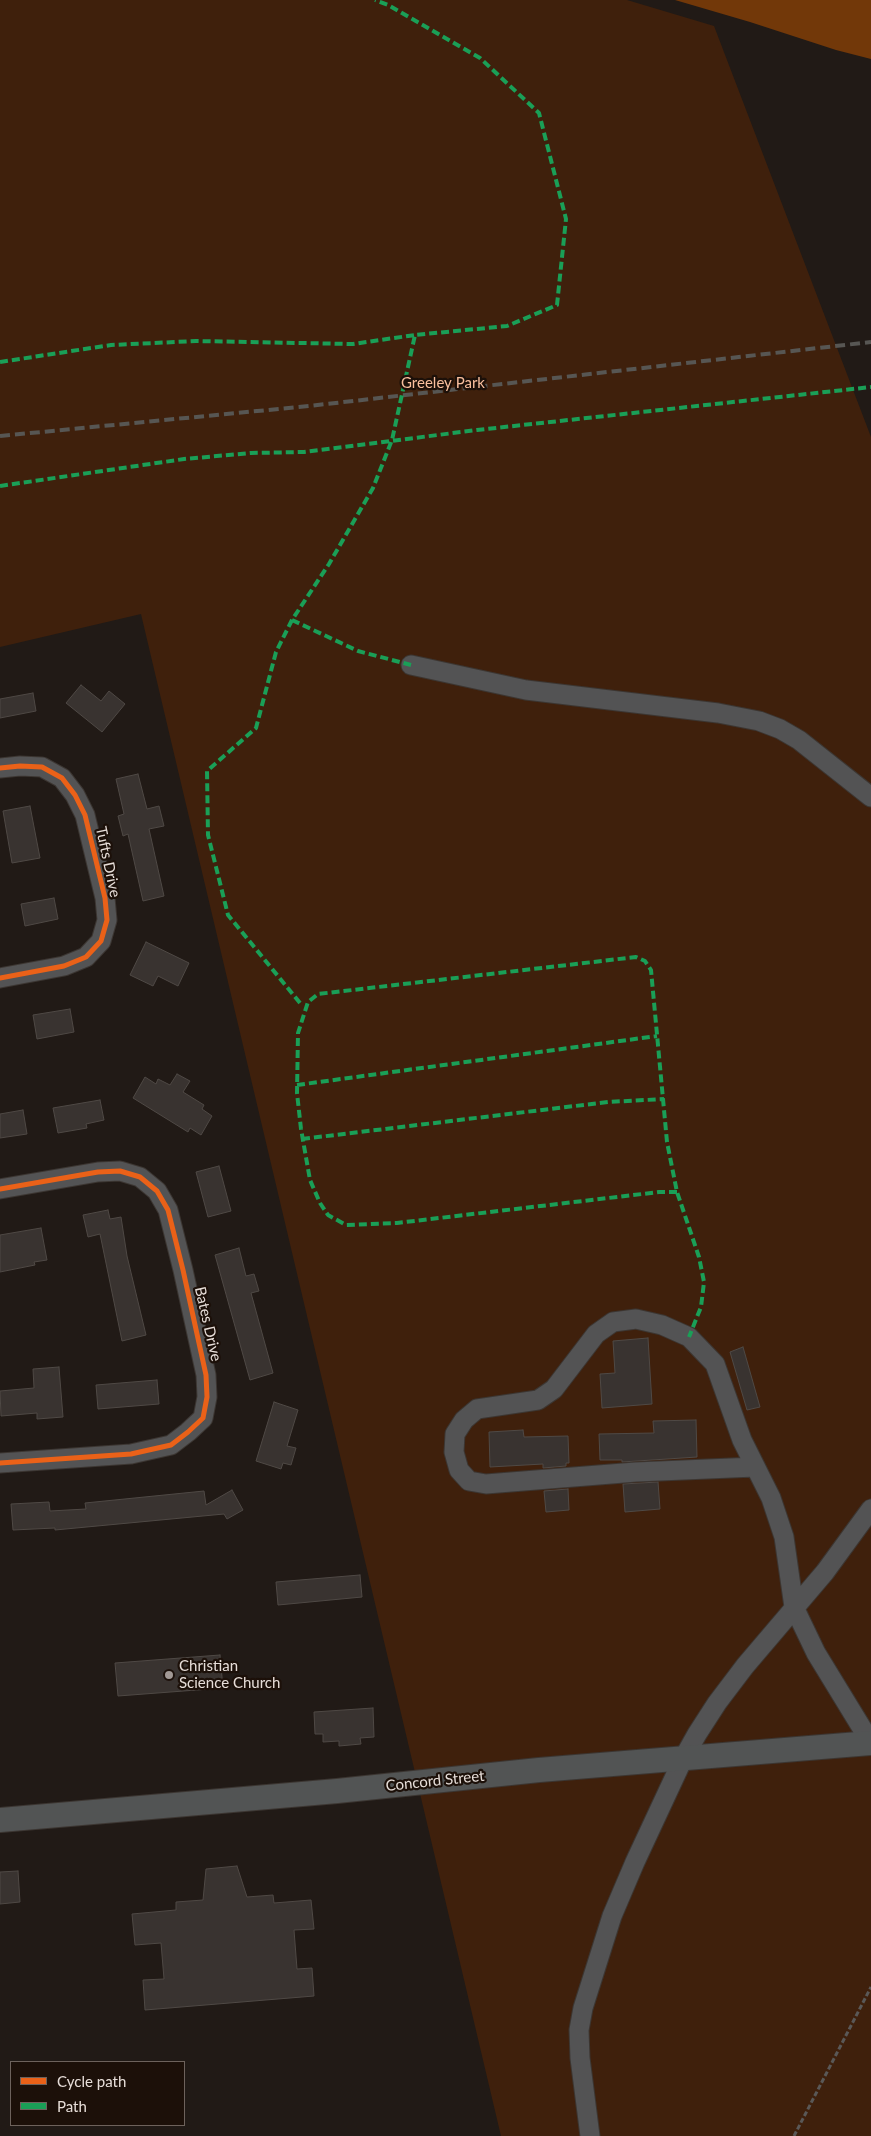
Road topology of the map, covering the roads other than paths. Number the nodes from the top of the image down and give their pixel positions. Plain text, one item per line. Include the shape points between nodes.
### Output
1 (412, 665) dead end
2 (0, 768) edge
3 (871, 797) edge
4 (0, 978) edge
5 (0, 1189) edge
6 (0, 1463) edge
7 (755, 1467) junction
8 (871, 1509) edge
9 (794, 1607) junction
10 (871, 1743) edge
11 (683, 1759) junction
12 (0, 1820) edge
13 (590, 2136) edge

1 - 3 street via 526,690 708,711 760,721 799,740
2 - 4 street, Tufts Drive via 42,768 62,778 75,795 85,815 105,898 106,920 101,941 86,957 64,966
5 - 6 street, Bates Drive via 120,1171 140,1177 157,1191 168,1210 183,1270 206,1374 207,1397 203,1418 171,1445 131,1454
7 - 7 street via 715,1364 689,1337 662,1324 636,1319 613,1322 596,1334 554,1389 538,1400 476,1408 455,1434 454,1452 459,1470 469,1481 486,1484 636,1472
7 - 9 street via 771,1498 784,1537
8 - 9 street via 825,1572
9 - 10 street via 816,1653
9 - 11 street via 717,1703
10 - 11 main road, Concord Street
11 - 12 main road, Concord Street
11 - 13 street via 612,1916 583,2008 579,2030 580,2058

